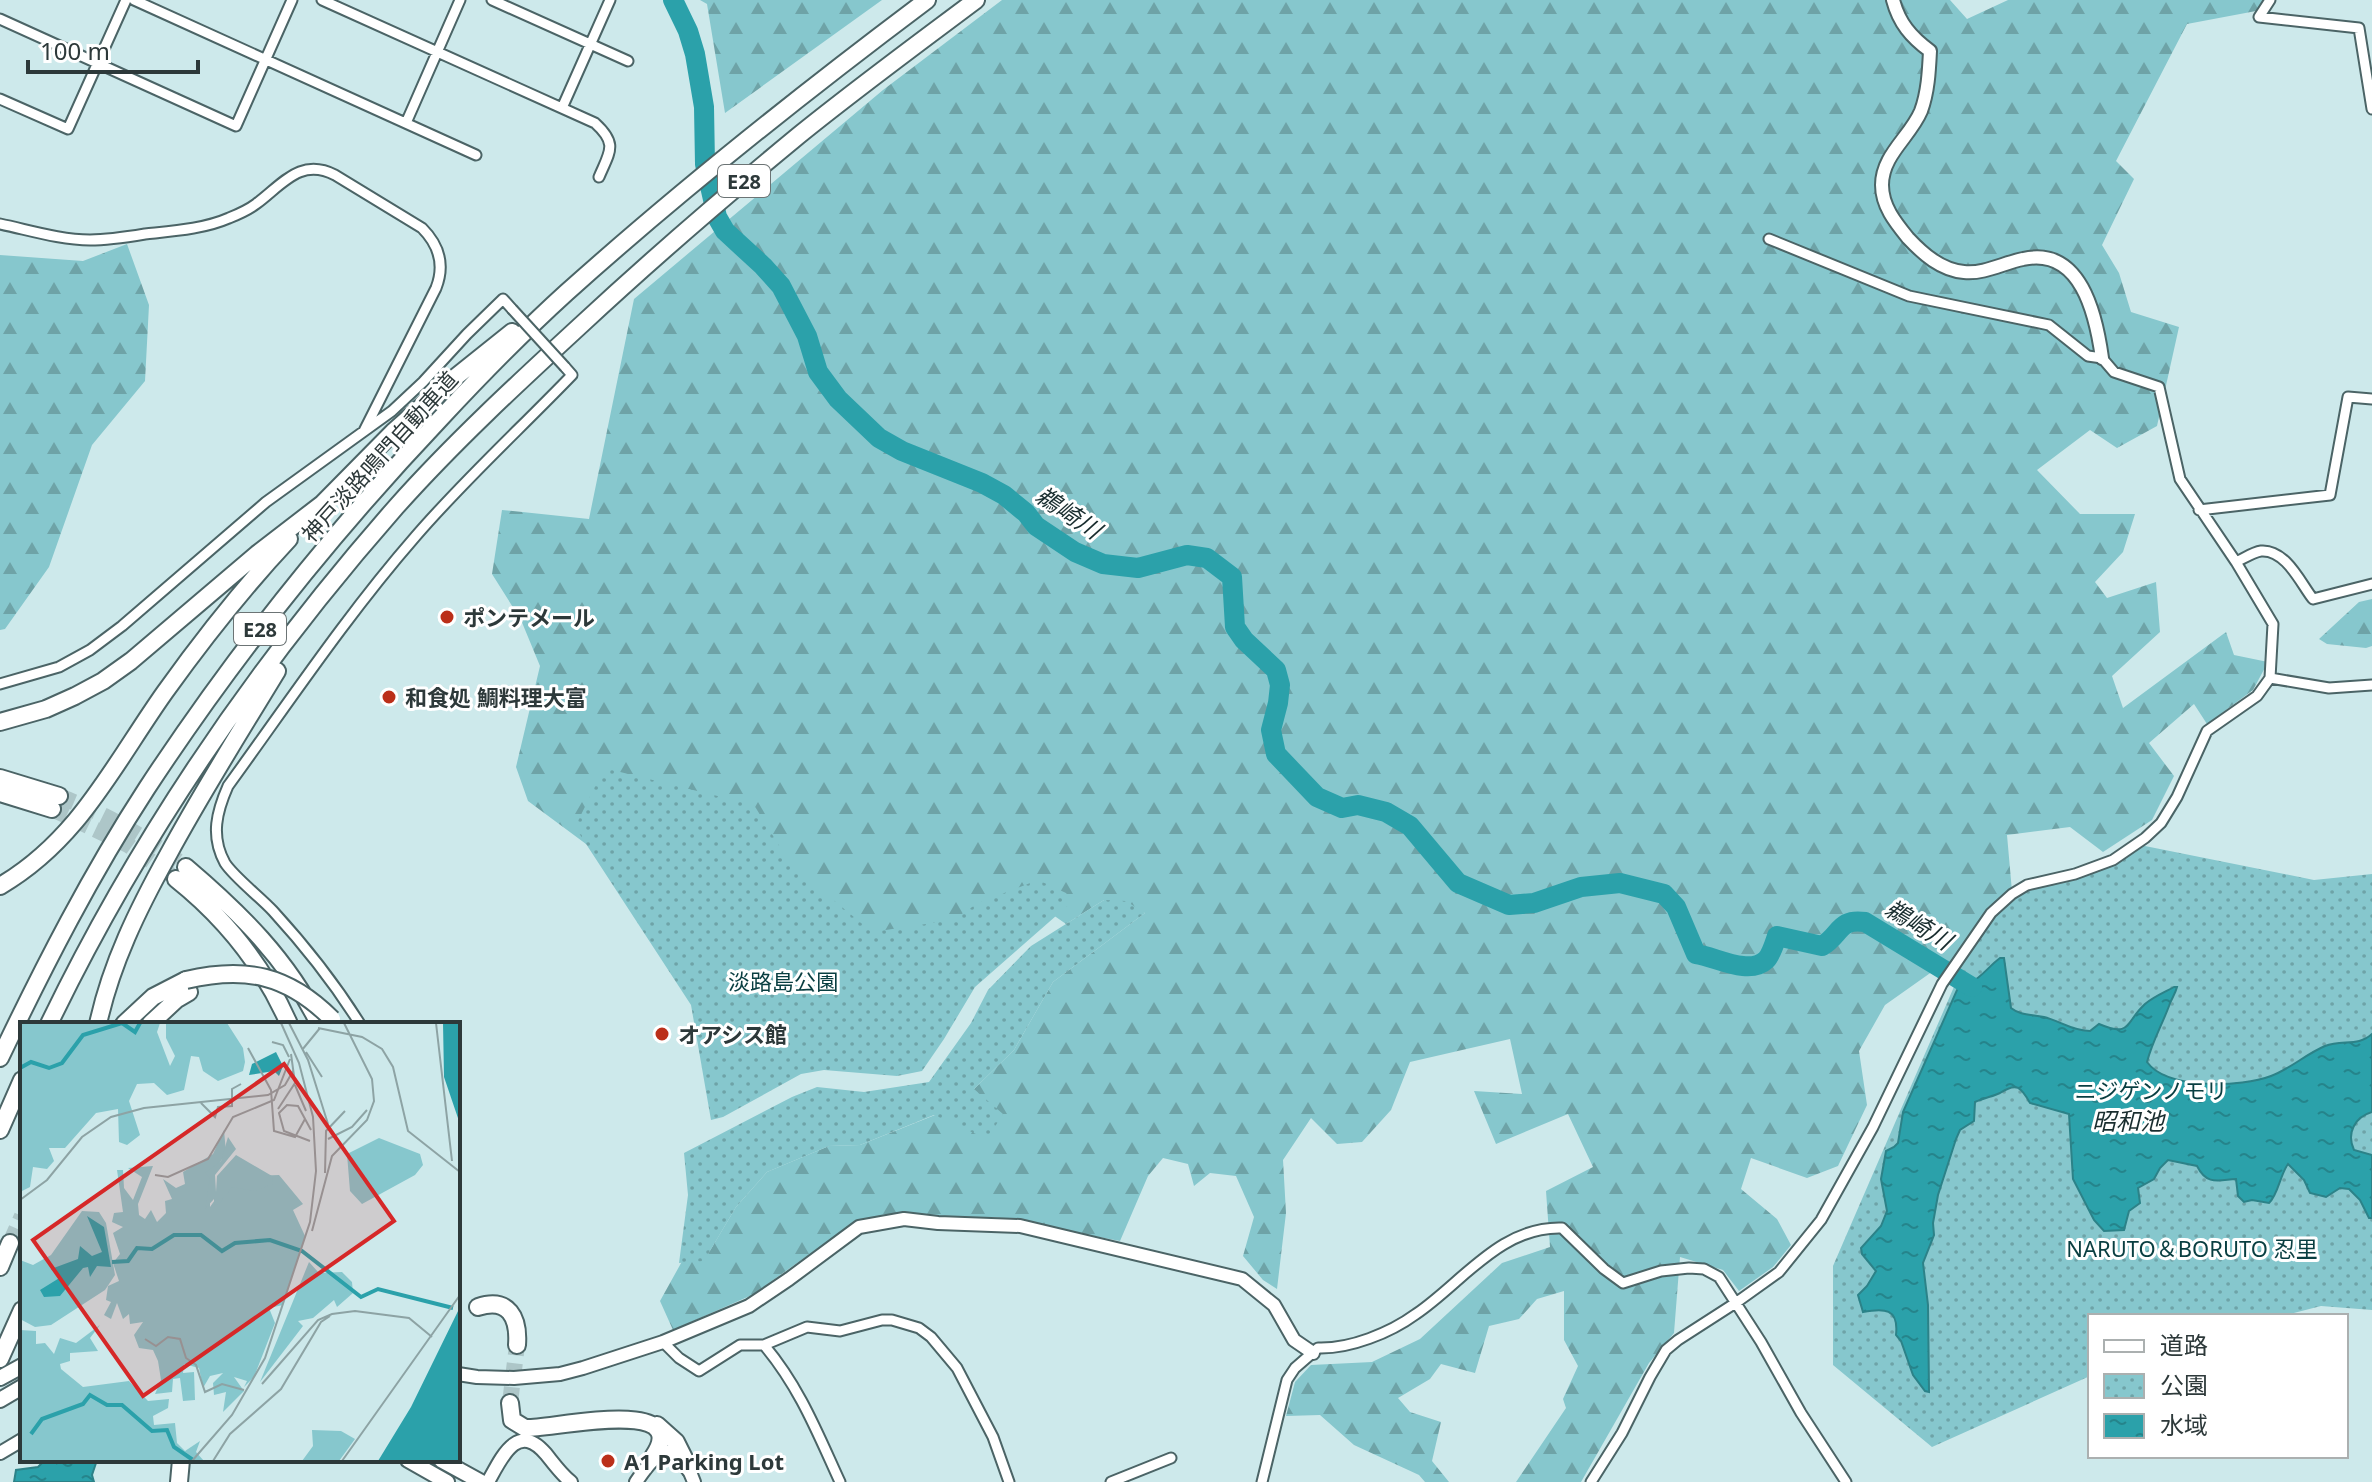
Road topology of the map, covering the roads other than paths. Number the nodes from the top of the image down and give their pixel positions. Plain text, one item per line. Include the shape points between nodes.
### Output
1 (126, 0) edge
2 (134, 0) edge
3 (292, 0) edge
4 (322, 0) edge
5 (460, 0) edge
6 (492, 0) edge
7 (610, 0) edge
8 (927, 0) edge
9 (976, 0) edge
10 (1893, 0) edge
11 (2270, 0) edge
12 (0, 19) edge
13 (590, 44) junction
14 (437, 52) junction
15 (265, 59) junction
16 (628, 61) dead end
17 (97, 64) junction
18 (0, 99) edge
19 (562, 108) junction
20 (2372, 109) edge
21 (406, 123) junction
22 (476, 155) dead end
23 (599, 177) dead end
24 (0, 224) edge
25 (1769, 239) dead end
26 (565, 294) junction
27 (2102, 358) junction
28 (2372, 399) edge
29 (364, 431) junction
30 (322, 504) junction
31 (2199, 510) junction
32 (2236, 562) junction
33 (2372, 584) edge
34 (317, 604) junction
35 (2270, 678) junction
36 (0, 684) edge
37 (2372, 685) edge
38 (0, 722) edge
39 (0, 778) edge
40 (0, 793) edge
41 (0, 886) edge
42 (254, 962) junction
43 (188, 986) junction
44 (50, 1022) edge
45 (96, 1022) edge
46 (126, 1022) edge
47 (152, 1022) edge
48 (277, 1022) edge
49 (288, 1022) edge
50 (329, 1022) edge
51 (359, 1022) edge
52 (0, 1058) edge
53 (20, 1085) edge
54 (0, 1130) edge
55 (10, 1243) tunnel mouth
56 (0, 1267) edge
57 (1737, 1302) junction
58 (478, 1307) dead end
59 (20, 1312) edge
60 (20, 1314) edge
61 (0, 1332) edge
62 (663, 1342) junction
63 (517, 1345) tunnel mouth
64 (764, 1345) junction
65 (1313, 1353) junction
66 (0, 1359) edge
67 (20, 1367) edge
68 (460, 1374) edge
69 (0, 1378) edge
70 (20, 1388) edge
71 (0, 1400) edge
72 (510, 1403) dead end
73 (644, 1421) junction
74 (20, 1441) edge
75 (0, 1453) edge
76 (653, 1457) junction
77 (1171, 1458) dead end
78 (181, 1462) edge
79 (412, 1462) edge
80 (445, 1462) edge
81 (692, 1475) edge
82 (179, 1482) edge
83 (445, 1482) edge
84 (481, 1482) edge
85 (488, 1482) edge
86 (571, 1482) edge
87 (636, 1482) edge
88 (840, 1482) edge
89 (1009, 1482) edge
90 (1111, 1482) edge
91 (1262, 1482) edge
92 (1591, 1482) edge
93 (1846, 1482) edge

1 - 17 street
2 - 15 street
3 - 15 street
4 - 14 street
5 - 14 street
6 - 13 street
7 - 13 street
8 - 26 highway, 神戸淡路鳴門自動車道 / E28 via 711,169
9 - 34 highway, E28 via 798,136 619,290 398,505
10 - 27 street via 1911,37 1930,51 1920,112 1886,164 1883,201 1891,216 1914,245 1946,268 1983,271 2034,256 2065,266 2090,305
11 - 20 street via 2259,17 2359,28
12 - 17 street
13 - 16 street
13 - 19 street
14 - 19 street
14 - 21 street
15 - 17 street via 236,126
15 - 21 street
17 - 18 street via 68,129
19 - 23 street via 608,135 611,146
21 - 22 street
24 - 29 street via 89,241 166,232 232,217 298,172 326,170 335,175 422,228 441,263 432,298
25 - 27 street via 1909,296 2049,325 2088,356
26 - 30 highway via 447,384
26 - 52 highway, 神戸淡路鳴門自動車道 / E28 via 396,465 259,629 108,852
27 - 31 street via 2114,372 2159,387 2180,479
28 - 31 street via 2348,397 2330,495
29 - 36 street via 243,520 90,650 59,667
29 - 51 street, bridge via 405,399 503,299 572,375 376,583 228,786 218,809 225,862 289,930
30 - 38 highway via 103,681 46,709
30 - 41 highway via 213,628 74,826 30,867
31 - 32 street
32 - 33 street via 2261,551 2274,554 2289,565 2313,599
32 - 35 street via 2273,624
34 - 44 highway, E28 via 170,806
34 - 45 highway via 198,799 141,906
35 - 37 street via 2329,688
35 - 57 street via 2257,696 2207,731 2177,797 2145,838 2113,860 2027,885 1991,913 1942,984 1821,1220 1779,1272
39 - 40 highway via 56,802
42 - 48 highway
42 - 49 highway
42 - 50 highway via 181,873 233,909
43 - 46 highway via 153,997
43 - 47 highway
43 - 50 highway, bridge via 259,978 293,988 321,1008
53 - 54 highway
55 - 56 highway
57 - 65 street via 1719,1277 1704,1269 1661,1271 1623,1283 1562,1228 1554,1228 1507,1241 1414,1316 1374,1336
57 - 92 street via 1666,1350
57 - 93 street
58 - 63 highway via 491,1303 508,1310 516,1321
59 - 61 highway
60 - 66 highway
62 - 64 street via 699,1371 740,1345
62 - 65 street via 749,1306 859,1227 904,1219 1020,1226 1242,1279 1274,1305 1294,1340
62 - 68 street via 560,1374
64 - 88 street via 801,1396
64 - 89 street via 807,1327 840,1331 892,1320 919,1328 957,1368 993,1437
65 - 91 street via 1287,1380
67 - 69 main road
70 - 71 main road
72 - 73 highway via 512,1420 525,1428
73 - 76 highway via 660,1433 661,1444
73 - 81 highway via 671,1435
74 - 75 street
76 - 81 street via 678,1455
76 - 87 street
77 - 90 street
78 - 82 highway
79 - 83 main road
80 - 84 main road
85 - 86 street via 516,1442 528,1441

